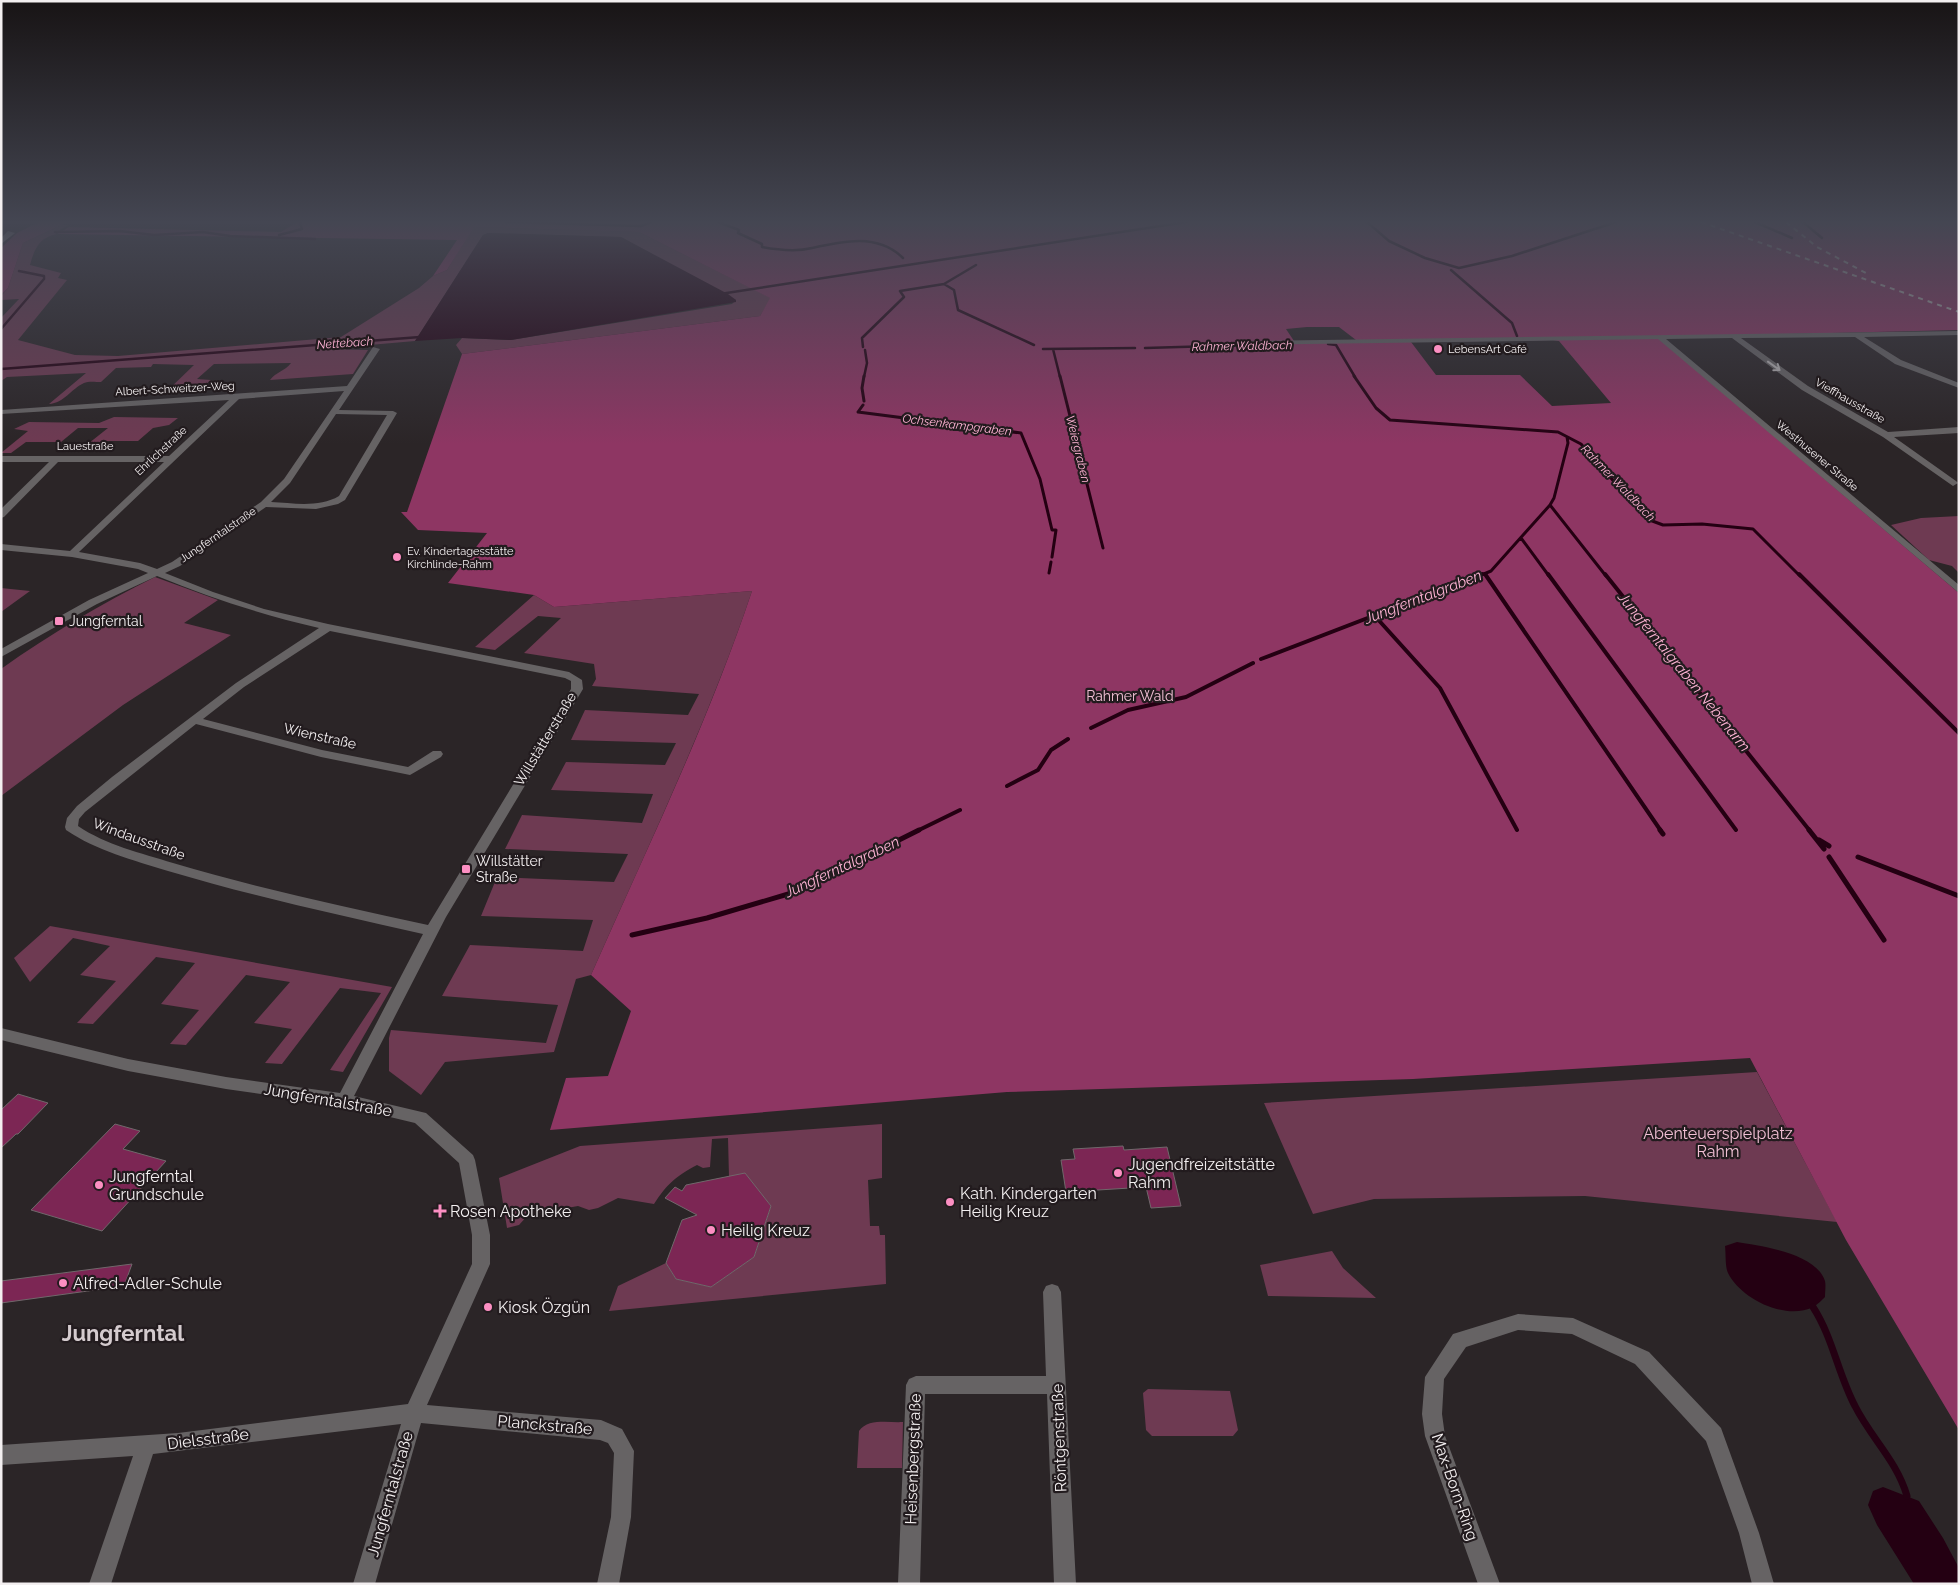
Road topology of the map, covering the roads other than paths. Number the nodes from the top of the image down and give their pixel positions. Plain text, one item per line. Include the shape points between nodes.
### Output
1 (1959, 333) edge
2 (1857, 335) junction
3 (1735, 337) junction
4 (1661, 339) junction
5 (1244, 343) dead end
6 (376, 349) dead end
7 (1959, 386) edge
8 (351, 388) junction
9 (237, 397) junction
10 (1, 412) edge
11 (334, 412) junction
12 (1959, 430) edge
13 (1886, 435) junction
14 (57, 458) junction
15 (1, 459) edge
16 (169, 459) junction
17 (1953, 484) dead end
18 (264, 504) junction
19 (1, 515) edge
20 (1, 547) edge
21 (72, 554) junction
22 (155, 573) junction
23 (1959, 590) edge
24 (328, 627) junction
25 (1, 654) edge
26 (194, 720) junction
27 (437, 754) dead end
28 (431, 931) junction
29 (1, 1034) edge
30 (344, 1100) junction
31 (1052, 1292) dead end
32 (1056, 1385) junction
33 (414, 1413) junction
34 (146, 1446) junction
35 (1, 1455) edge
36 (100, 1584) edge
37 (364, 1584) edge
38 (608, 1584) edge
39 (908, 1584) edge
40 (1065, 1584) edge
41 (1489, 1584) edge
42 (1763, 1584) edge

1 - 2 street
2 - 3 street
2 - 7 street via 1898,362
3 - 4 street
3 -> 13 street, Vieffhausstraße via 1820,398
4 - 5 street
4 - 23 street, Westhusener Straße
6 - 8 street, Jungferntalstraße
8 - 9 street, Albert-Schweitzer-Weg
8 - 11 street, Jungferntalstraße
9 - 10 street, Albert-Schweitzer-Weg
9 - 16 street, Ehrlichstraße
11 - 18 street, Jungferntalstraße via 287,481
11 - 18 street via 393,413 337,502 326,505
12 - 13 street
13 - 17 street, Vieffhausstraße
14 - 15 street, Lauestraße
14 - 16 street, Lauestraße
14 - 19 street
16 - 21 street, Ehrlichstraße
18 - 22 street, Jungferntalstraße via 176,564
20 - 21 street
21 - 22 street via 140,566
22 - 24 street, Willstätterstraße via 261,611
22 - 25 street, Jungferntalstraße via 93,602
24 - 26 street, Windausstraße via 255,674
24 - 28 street, Willstätterstraße via 569,675 576,680 577,689
26 - 27 street, Wienstraße via 321,753 410,771
26 - 28 street, Windausstraße via 80,809 72,818 71,827 80,834 199,876
28 - 30 street, Willstätterstraße
29 - 30 street, Jungferntalstraße via 167,1073
30 - 33 street, Jungferntalstraße via 420,1118 467,1160 481,1235 481,1264
31 - 32 street, Röntgenstraße
32 - 39 street, Heisenbergstraße via 916,1385
32 - 40 street, Röntgenstraße
33 - 34 street, Dielsstraße
33 - 37 street, Jungferntalstraße
33 - 38 street, Planckstraße via 602,1430 615,1436 624,1451 621,1517
34 - 35 street, Dielsstraße
34 - 36 street
41 - 42 street, Max-Born-Ring via 1434,1436 1435,1377 1460,1340 1518,1322 1573,1326 1642,1358 1714,1435 1749,1533

